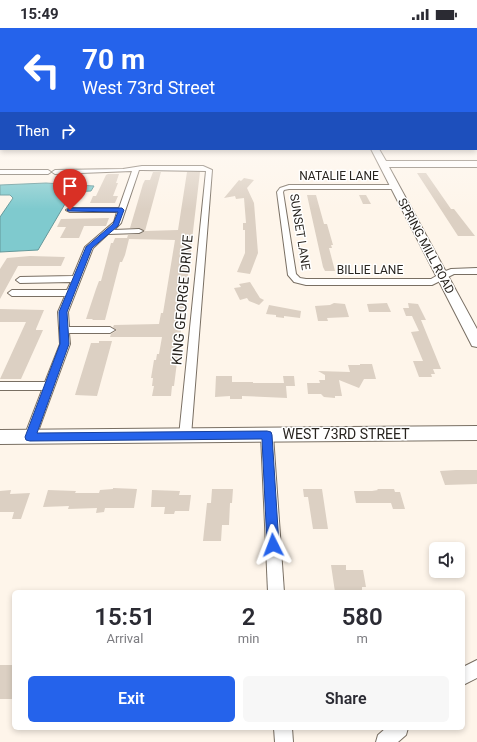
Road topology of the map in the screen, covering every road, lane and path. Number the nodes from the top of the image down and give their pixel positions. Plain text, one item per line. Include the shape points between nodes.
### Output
1 (376, 150) edge
2 (383, 164) junction
3 (477, 164) edge
4 (136, 169) junction
5 (0, 172) edge
6 (395, 187) junction
7 (284, 189) joint
8 (70, 210) dead end
9 (122, 210) junction
10 (139, 231) dead end
11 (108, 232) junction
12 (477, 271) edge
13 (442, 277) junction
14 (76, 279) junction
15 (20, 280) dead end
16 (297, 280) joint
17 (71, 293) junction
18 (12, 294) dead end
19 (64, 330) junction
20 (110, 330) dead end
21 (477, 342) edge
22 (0, 386) edge
23 (49, 386) junction
24 (477, 433) edge
25 (267, 435) junction
26 (185, 436) junction
27 (0, 437) edge
28 (30, 437) junction
29 (276, 590) edge
30 (477, 669) edge
31 (465, 675) edge
32 (283, 730) edge
33 (397, 730) edge
34 (284, 742) edge
35 (385, 742) edge

1 - 2 street, SPRING MILL ROAD
2 - 3 street
2 - 6 street, SPRING MILL ROAD
4 - 5 street
4 - 9 street
4 - 26 street, KING GEORGE DRIVE via 209,171
6 - 7 street, NATALIE LANE
6 - 13 street, SPRING MILL ROAD
7 - 16 street, SUNSET LANE via 280,192 292,275
8 - 9 street
9 - 11 street via 117,223
10 - 11 street
11 - 14 street via 89,247
12 - 13 street, BILLIE LANE via 454,271
13 - 16 street, BILLIE LANE via 432,282
13 - 21 street, SPRING MILL ROAD
14 - 15 street
14 - 17 street
17 - 18 street
17 - 19 street via 63,315
19 - 20 street
19 - 23 street via 65,344
22 - 23 street
23 - 28 street
24 - 25 street, WEST 73RD STREET
25 - 26 street, WEST 73RD STREET
25 - 29 street
26 - 28 street, WEST 73RD STREET
27 - 28 street, WEST 73RD STREET
30 - 31 street
32 - 34 street
33 - 35 street

